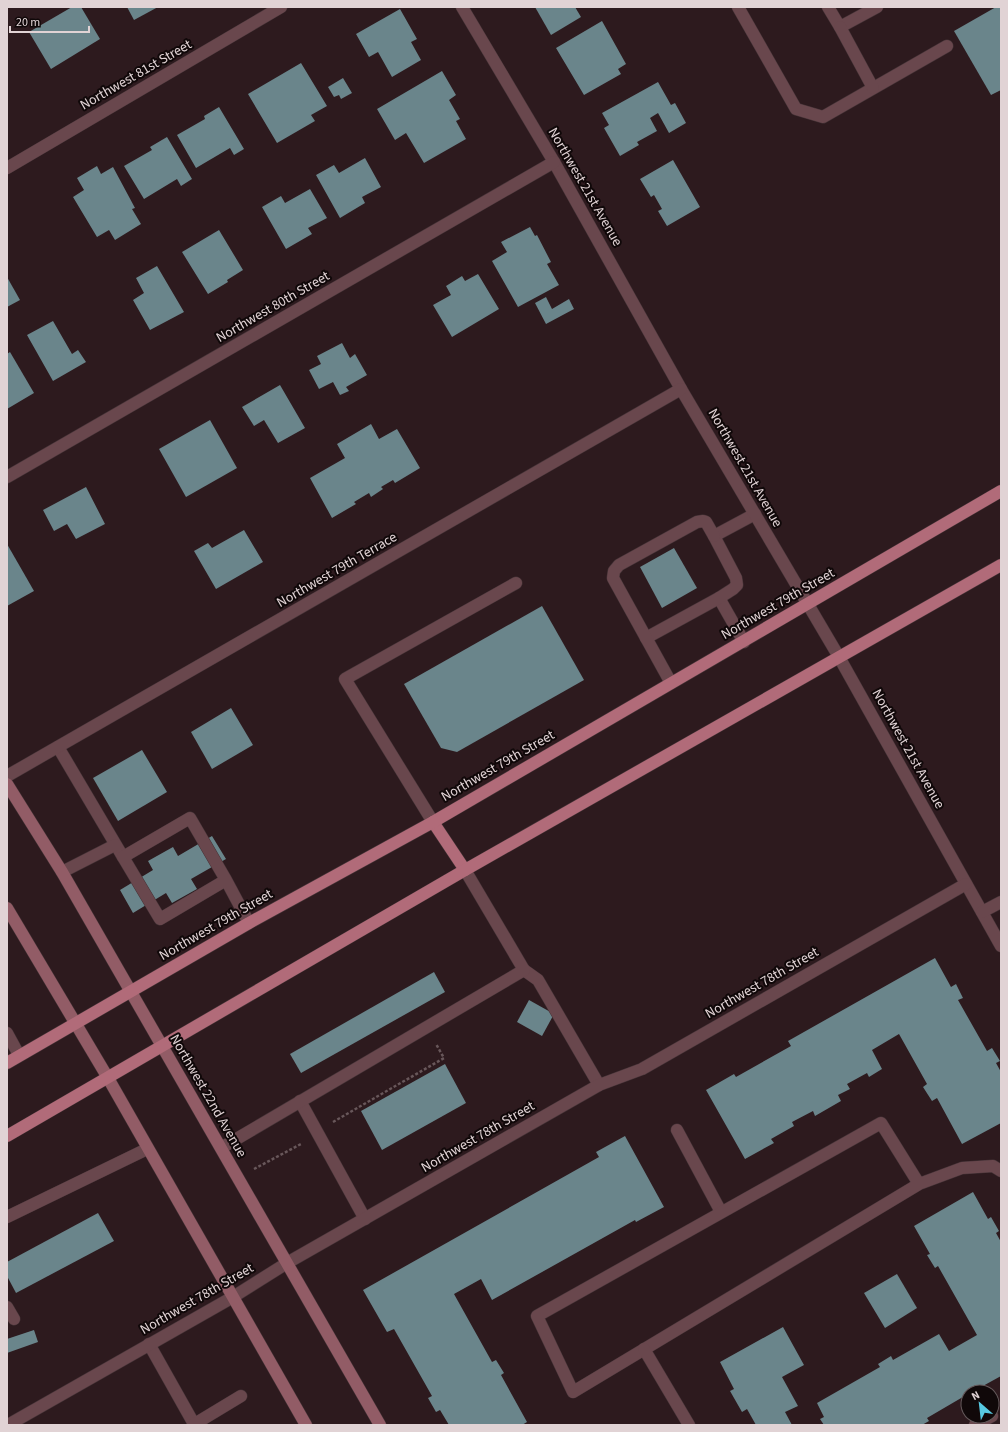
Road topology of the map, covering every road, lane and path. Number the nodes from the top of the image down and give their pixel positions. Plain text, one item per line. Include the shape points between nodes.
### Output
1 (281, 7) edge
2 (462, 7) edge
3 (738, 7) edge
4 (828, 7) edge
5 (877, 7) edge
6 (840, 28) junction
7 (947, 46) dead end
8 (873, 88) junction
9 (554, 162) junction
10 (7, 168) edge
11 (681, 389) junction
12 (7, 478) edge
13 (1001, 491) edge
14 (755, 514) junction
15 (714, 536) junction
16 (1001, 565) edge
17 (516, 584) dead end
18 (719, 598) junction
19 (808, 604) junction
20 (646, 638) junction
21 (744, 642) junction
22 (839, 657) junction
23 (671, 683) junction
24 (58, 747) junction
25 (7, 776) edge
26 (7, 784) edge
27 (433, 822) junction
28 (115, 845) junction
29 (123, 857) junction
30 (465, 870) junction
31 (62, 872) junction
32 (226, 880) junction
33 (966, 884) junction
34 (1001, 902) edge
35 (7, 908) edge
36 (982, 912) junction
37 (249, 923) junction
38 (1001, 946) edge
39 (524, 970) junction
40 (130, 992) junction
41 (75, 1024) junction
42 (426, 1026) junction
43 (7, 1033) edge
44 (162, 1046) junction
45 (19, 1056) junction
46 (7, 1063) edge
47 (108, 1078) junction
48 (599, 1086) junction
49 (300, 1101) junction
50 (677, 1130) dead end
51 (318, 1133) junction
52 (7, 1136) edge
53 (221, 1148) junction
54 (147, 1149) junction
55 (1001, 1171) edge
56 (238, 1178) junction
57 (919, 1184) junction
58 (721, 1212) junction
59 (7, 1217) edge
60 (365, 1219) junction
61 (287, 1263) junction
62 (233, 1297) junction
63 (7, 1307) edge
64 (14, 1319) dead end
65 (149, 1344) junction
66 (644, 1348) junction
67 (241, 1396) dead end
68 (8, 1425) edge
69 (194, 1425) edge
70 (306, 1425) edge
71 (380, 1425) edge
72 (689, 1425) edge

1 - 10 street, Northwest 81st Street
2 - 9 street, Northwest 21st Avenue
3 - 8 street via 796,109 823,117
4 - 6 street
5 - 6 street
6 - 8 street
7 - 8 street
9 - 11 street, Northwest 21st Avenue
9 - 12 street, Northwest 80th Street
11 - 14 street, Northwest 21st Avenue
11 - 24 street, Northwest 79th Terrace
13 - 19 main road, Northwest 79th Street
14 - 15 street
14 - 19 street, Northwest 21st Avenue
15 - 18 street via 736,578 737,585
15 - 20 street via 706,522 697,522 619,565 614,571 613,578
16 - 22 main road
17 - 27 street via 345,679
18 - 20 street
18 - 21 street
19 - 21 main road, Northwest 79th Street
19 - 22 street, Northwest 21st Avenue
20 - 23 street
21 - 23 main road, Northwest 79th Street
22 - 30 main road
22 - 33 street, Northwest 21st Avenue
23 - 27 main road, Northwest 79th Street
24 - 25 street, Northwest 79th Terrace
24 - 28 street
26 - 31 main road, Northwest 22nd Avenue
27 - 30 main road
27 - 37 main road, Northwest 79th Street
28 - 29 street
28 - 31 street
29 - 32 street via 160,919
29 - 32 street via 190,818
30 - 39 street
30 - 44 main road
31 - 40 main road, Northwest 22nd Avenue
32 - 37 street
33 - 36 street, Northwest 21st Avenue
33 - 48 street, Northwest 78th Street via 642,1069
34 - 36 street
35 - 41 main road
36 - 38 street, Northwest 21st Avenue
37 - 40 main road, Northwest 79th Street
39 - 42 street
39 - 48 street via 538,980
40 - 41 main road, Northwest 79th Street
40 - 44 main road, Northwest 22nd Avenue
41 - 45 main road, Northwest 79th Street
41 - 47 main road
42 - 49 street
42 - 51 path via 444,1058 337,1119
43 - 45 street
44 - 47 main road
44 - 53 main road, Northwest 22nd Avenue
45 - 46 main road, Northwest 79th Street
47 - 52 main road
47 - 54 main road
48 - 60 street, Northwest 78th Street
49 - 51 street
49 - 53 street
50 - 58 street
51 - 56 path
51 - 60 street
53 - 56 main road, Northwest 22nd Avenue
54 - 59 street
54 - 62 main road
55 - 57 street via 992,1166 962,1168
56 - 61 main road, Northwest 22nd Avenue
57 - 58 street via 881,1123
57 - 66 street
58 - 66 street via 537,1316 573,1392
60 - 61 street, Northwest 78th Street
61 - 62 street, Northwest 78th Street
61 - 71 main road, Northwest 22nd Avenue
62 - 65 street, Northwest 78th Street
62 - 70 main road
63 - 64 street
65 - 68 street, Northwest 78th Street
65 - 69 street
66 - 72 street
67 - 69 street

